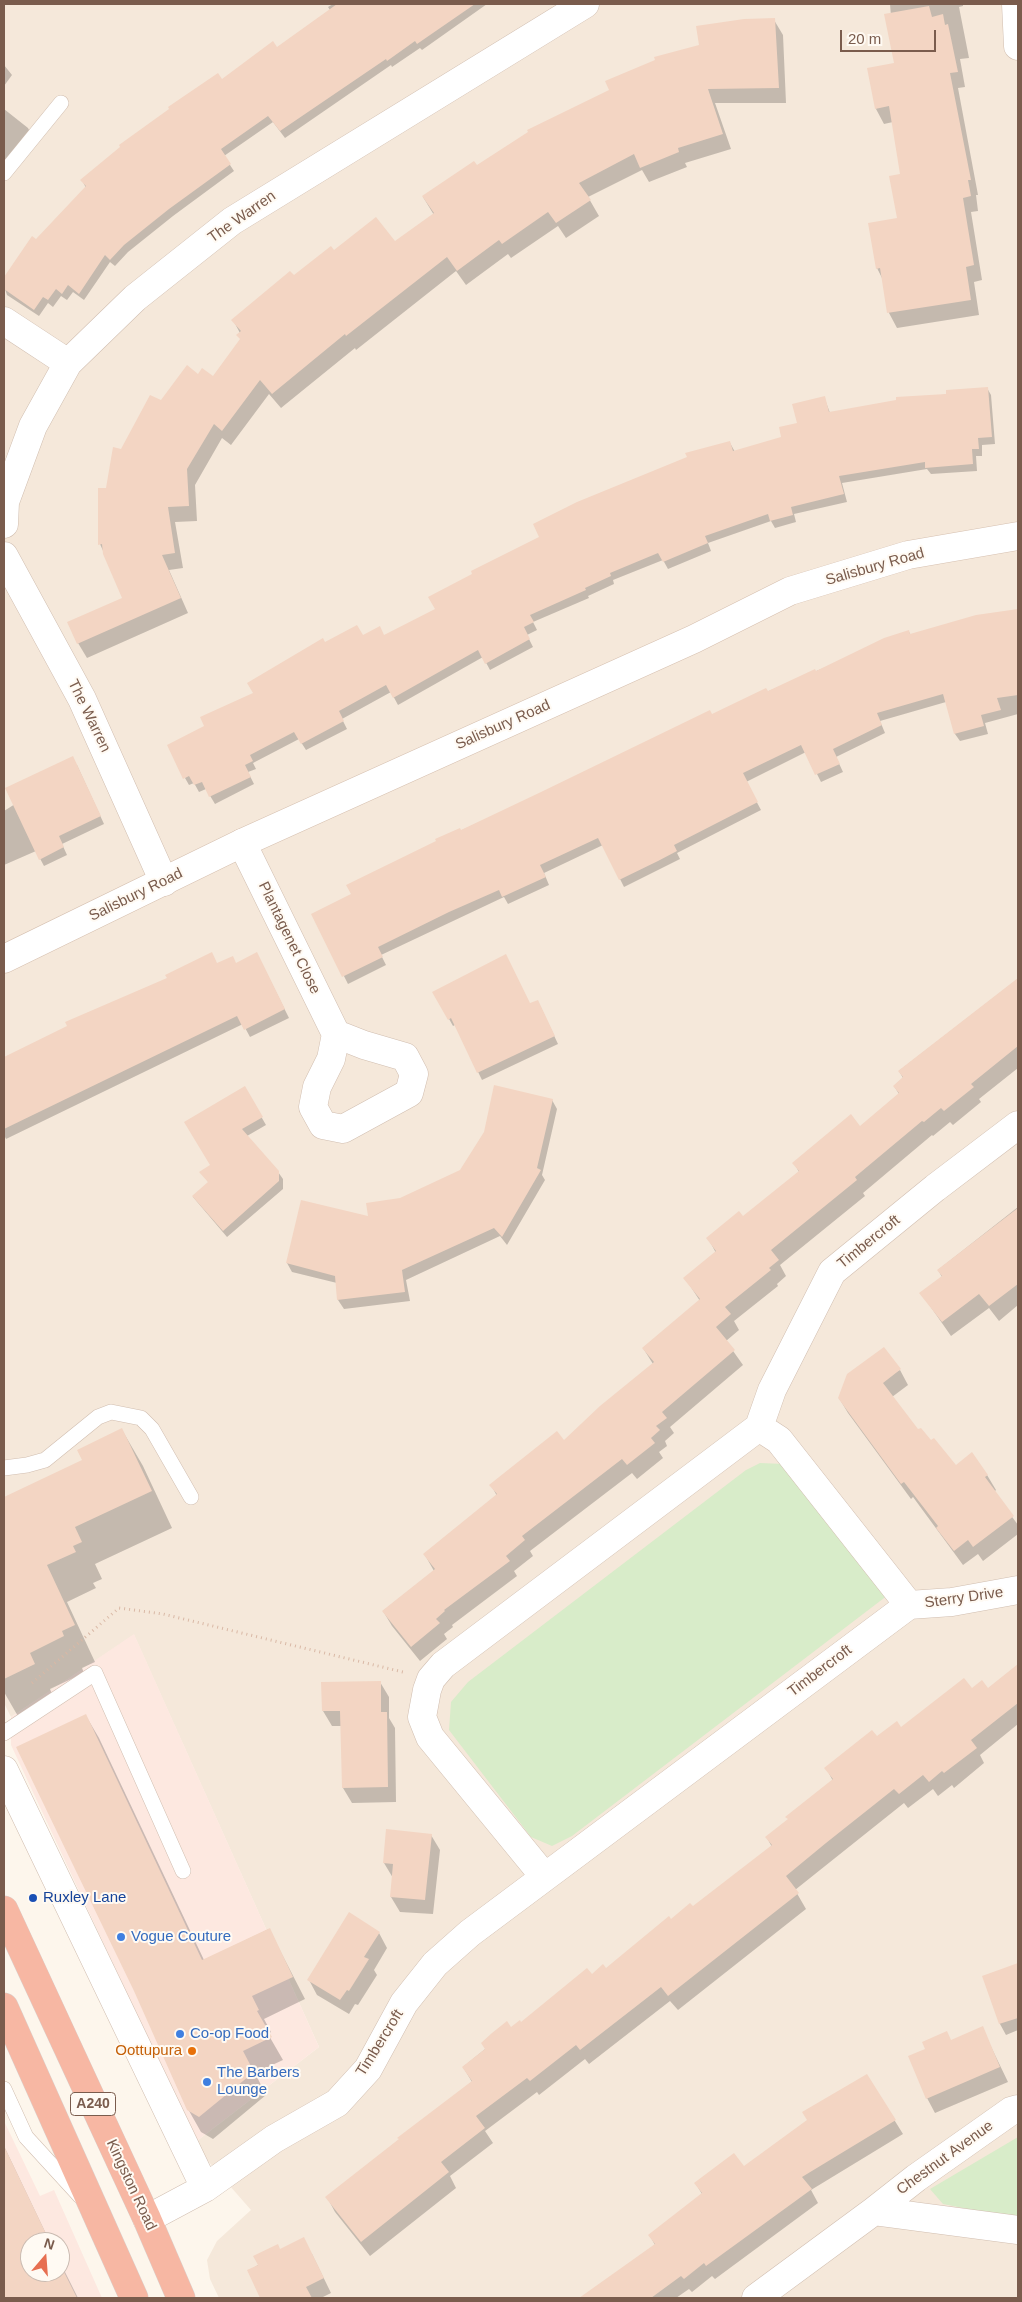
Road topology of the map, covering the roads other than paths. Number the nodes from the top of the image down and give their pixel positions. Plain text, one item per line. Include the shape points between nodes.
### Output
1 (585, 4) edge
2 (1016, 4) edge
3 (1018, 46) edge
4 (61, 103) dead end
5 (4, 173) edge
6 (4, 321) edge
7 (68, 362) junction
8 (4, 524) edge
9 (1018, 536) edge
10 (4, 556) edge
11 (242, 843) junction
12 (164, 882) junction
13 (4, 959) edge
14 (336, 1034) dead end
15 (1018, 1125) edge
16 (759, 1427) junction
17 (4, 1468) edge
18 (191, 1497) dead end
19 (1018, 1590) edge
20 (909, 1605) junction
21 (4, 1733) edge
22 (4, 1770) edge
23 (183, 1871) dead end
24 (544, 1876) junction
25 (4, 1910) edge
26 (4, 2007) edge
27 (4, 2090) edge
28 (1018, 2109) edge
29 (205, 2188) junction
30 (95, 2212) junction
31 (874, 2212) junction
32 (147, 2219) junction
33 (1018, 2230) edge
34 (134, 2298) edge
35 (181, 2298) edge
36 (756, 2298) edge

1 - 7 street, The Warren via 232,221 135,298
2 - 3 street
4 - 5 lane
6 - 7 street
7 - 8 street, The Warren via 33,426 5,502
9 - 11 street, Salisbury Road via 908,555 790,591 694,639
10 - 12 street, The Warren via 82,699
11 - 12 street, Salisbury Road
11 - 14 street, Plantagenet Close
12 - 13 street, Salisbury Road
15 - 16 street, Timbercroft via 832,1272 772,1390
16 - 20 street via 779,1440
16 - 24 street via 443,1665 431,1679 422,1717 430,1737
17 - 18 lane via 45,1460 98,1417 111,1412 141,1418 152,1429
19 - 20 street, Sterry Drive via 952,1602
20 - 24 street, Timbercroft
21 - 23 lane via 95,1672
22 - 29 street
24 - 29 street, Timbercroft via 435,1964 404,2003 368,2069 337,2103 274,2139
25 - 32 highway, Kingston Road / A240
26 - 30 highway, A240
27 - 30 lane via 26,2137
28 - 31 street, Chestnut Avenue via 916,2178
29 - 32 street, Timbercroft
30 - 34 highway, A240
31 - 33 street, Chestnut Avenue
31 - 36 street, Chestnut Avenue
32 - 35 highway, Kingston Road / A240

